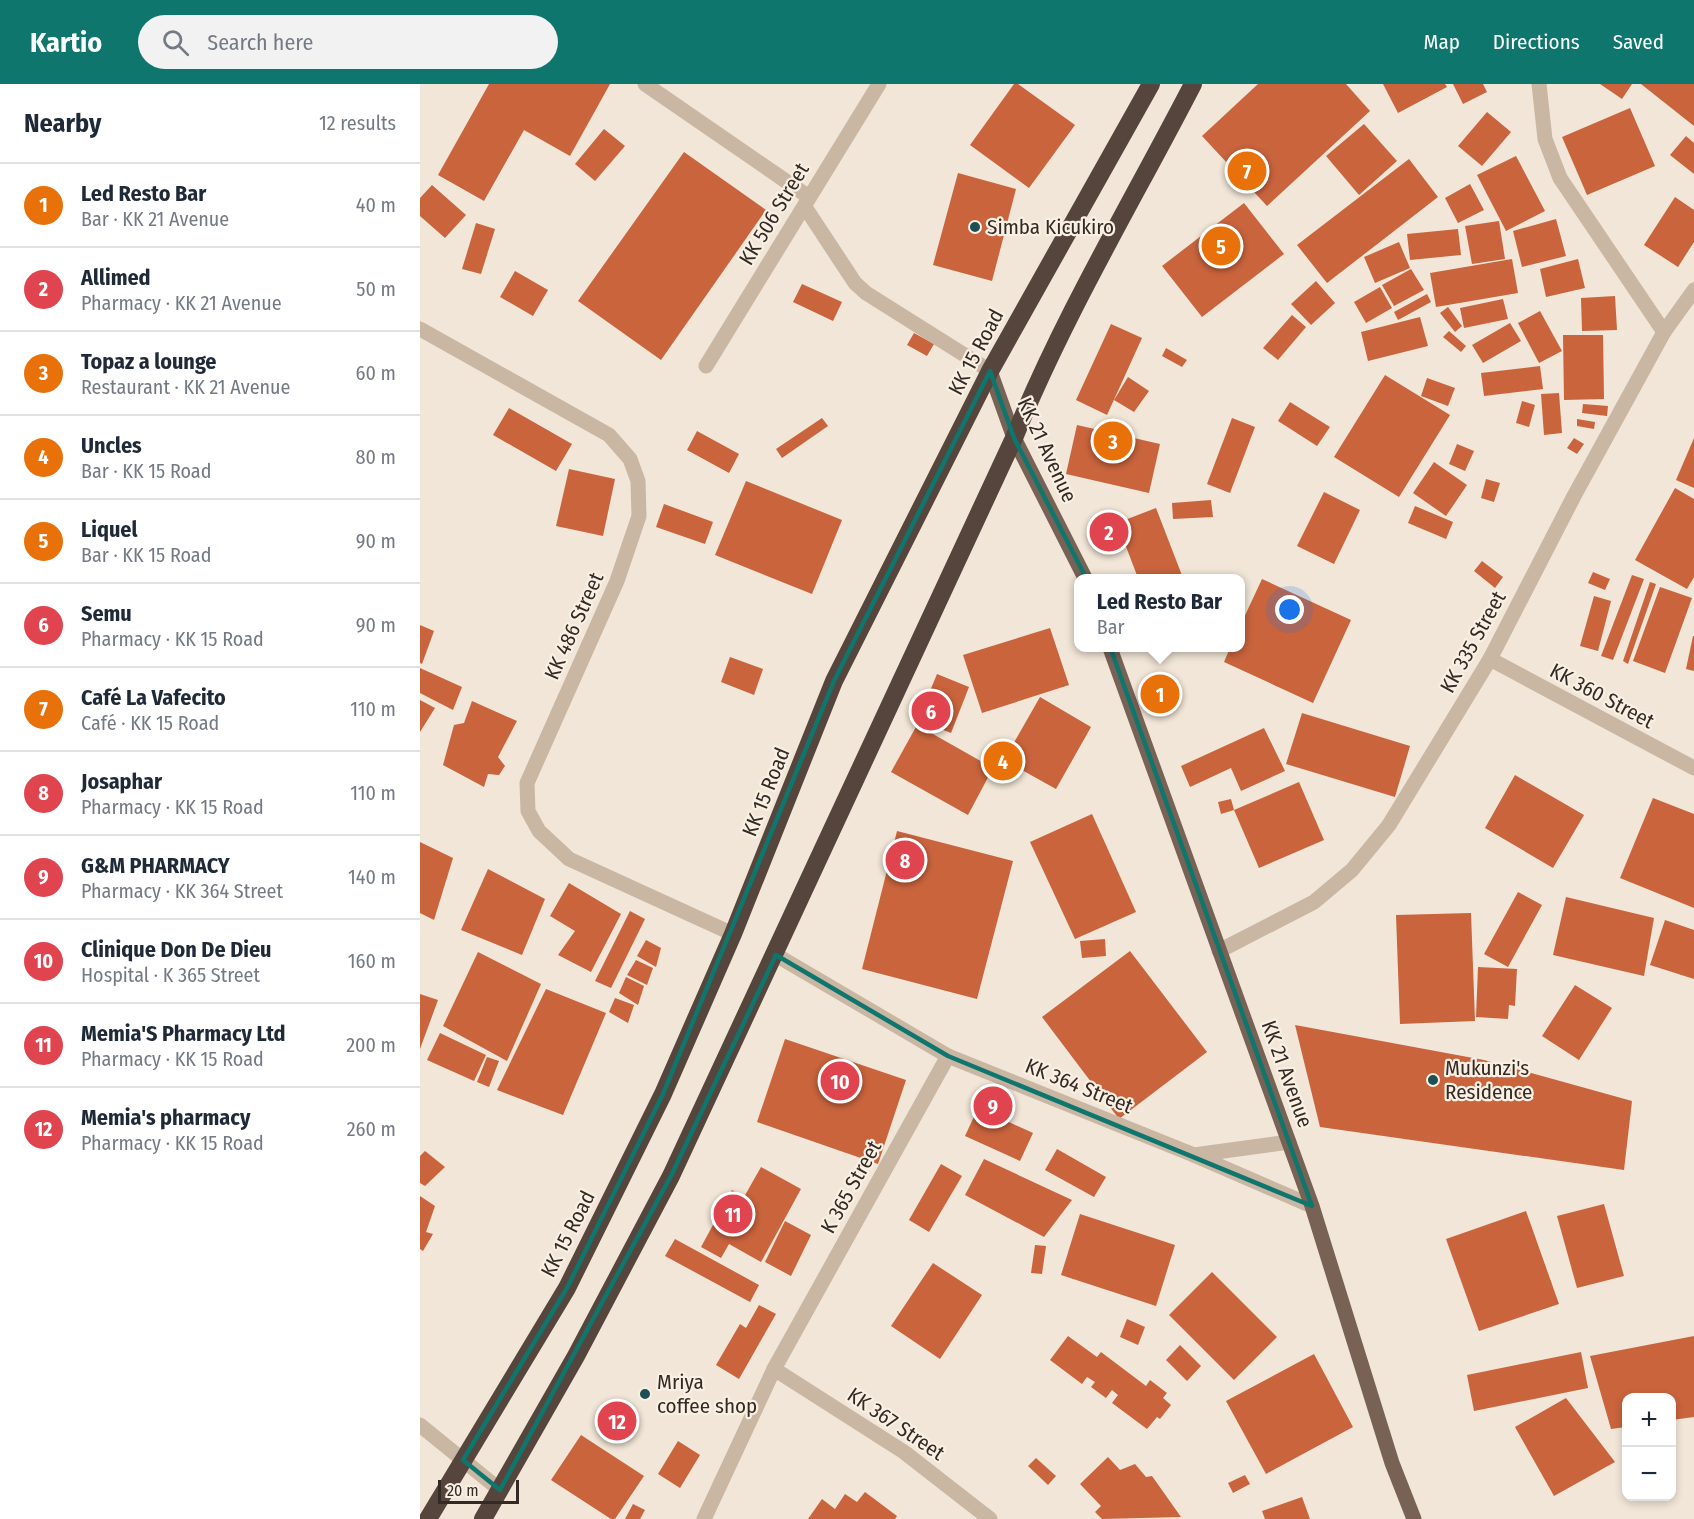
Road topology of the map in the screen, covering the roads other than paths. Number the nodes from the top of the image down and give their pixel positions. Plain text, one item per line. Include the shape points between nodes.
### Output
1 (645, 84) edge
2 (879, 84) edge
3 (1151, 84) edge
4 (1193, 84) edge
5 (1539, 84) edge
6 (807, 202) junction
7 (1694, 290) edge
8 (420, 329) edge
9 (1664, 332) junction
10 (706, 366) dead end
11 (990, 370) junction
12 (1014, 438) junction
13 (1082, 574) edge
14 (1111, 652) edge
15 (1490, 659) junction
16 (1694, 768) edge
17 (733, 933) junction
18 (1219, 951) junction
19 (776, 955) junction
20 (948, 1056) junction
21 (1289, 1142) junction
22 (1194, 1155) junction
23 (1312, 1206) junction
24 (774, 1369) junction
25 (420, 1425) edge
26 (463, 1460) junction
27 (500, 1490) junction
28 (428, 1519) edge
29 (483, 1519) edge
30 (704, 1519) edge
31 (990, 1519) edge
32 (1414, 1519) edge

1 - 6 street
2 - 6 street, KK 506 Street
3 - 11 highway, KK 15 Road
4 - 12 highway via 1044,364
5 - 9 street via 1545,139 1560,178
6 - 10 street, KK 506 Street
6 - 11 street via 855,282 866,293
7 - 9 street, KK 335 Street
8 - 17 street, KK 486 Street via 579,416 609,435 630,459 639,481 639,516 617,581 527,783 528,811 538,831 569,859
9 - 15 street, KK 335 Street
11 - 12 main road, KK 21 Avenue
11 - 17 highway, KK 15 Road via 834,681
12 - 13 main road, KK 21 Avenue
12 - 19 highway
14 - 18 main road, KK 21 Avenue
15 - 16 street, KK 360 Street
15 - 18 street, KK 335 Street via 1389,825 1352,870 1314,902
17 - 26 highway, KK 15 Road via 663,1094 567,1288
18 - 21 main road, KK 21 Avenue
19 - 20 street
19 - 27 highway via 671,1176
20 - 22 street, KK 364 Street
20 - 24 street, K 365 Street
21 - 22 street, KK 364 Street
21 - 23 main road, KK 21 Avenue
22 - 23 street, KK 364 Street
23 - 32 main road, KK 21 Avenue via 1392,1463
24 - 30 street, K 365 Street
24 - 31 street, KK 367 Street via 904,1452
25 - 26 street
26 - 27 street
26 - 28 highway, KK 15 Road
27 - 29 highway

